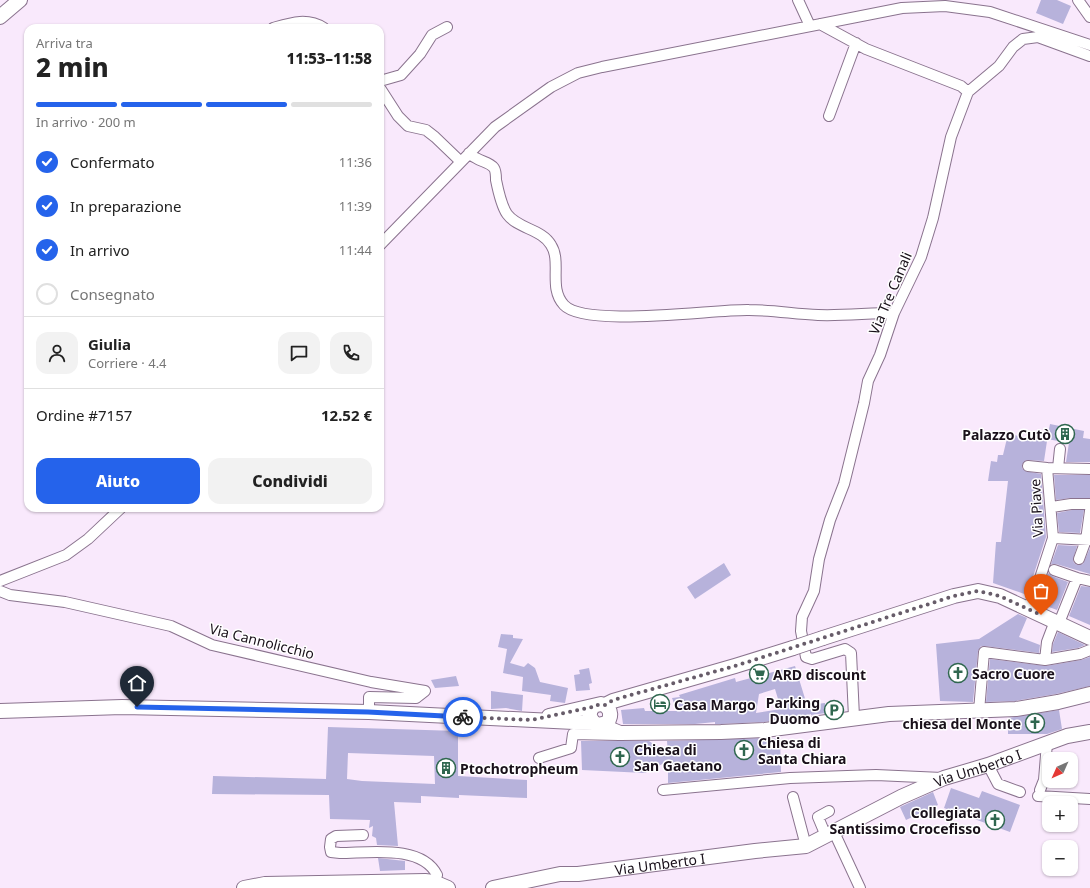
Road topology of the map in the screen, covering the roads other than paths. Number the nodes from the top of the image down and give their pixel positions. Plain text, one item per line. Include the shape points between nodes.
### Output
1 (20, 0) edge
2 (798, 0) edge
3 (1078, 0) edge
4 (0, 17) edge
5 (1090, 17) edge
6 (287, 24) edge
7 (314, 24) edge
8 (815, 25) junction
9 (447, 27) dead end
10 (856, 43) junction
11 (1090, 45) edge
12 (1090, 56) edge
13 (384, 80) edge
14 (968, 92) junction
15 (384, 94) edge
16 (829, 116) dead end
17 (469, 152) junction
18 (460, 161) junction
19 (384, 241) edge
20 (894, 313) junction
21 (1060, 449) dead end
22 (1028, 466) dead end
23 (1052, 468) junction
24 (1090, 468) edge
25 (1090, 504) edge
26 (1052, 507) junction
27 (1090, 511) edge
28 (117, 512) edge
29 (1054, 538) junction
30 (1088, 540) edge
31 (1079, 559) dead end
32 (1049, 568) junction
33 (1077, 578) junction
34 (0, 581) edge
35 (1090, 581) edge
36 (0, 591) edge
37 (1028, 610) junction
38 (1057, 622) junction
39 (1090, 638) edge
40 (798, 646) junction
41 (1090, 650) edge
42 (1045, 660) junction
43 (1090, 694) edge
44 (599, 706) junction
45 (0, 711) edge
46 (978, 711) junction
47 (368, 712) junction
48 (854, 718) junction
49 (531, 720) junction
50 (598, 724) junction
51 (1090, 732) edge
52 (620, 733) junction
53 (1047, 743) junction
54 (539, 758) dead end
55 (988, 765) junction
56 (944, 778) junction
57 (663, 790) dead end
58 (1020, 792) dead end
59 (793, 797) dead end
60 (1090, 800) edge
61 (829, 811) dead end
62 (830, 834) junction
63 (363, 835) dead end
64 (806, 846) junction
65 (434, 882) junction
66 (244, 888) edge
67 (448, 888) edge
68 (493, 888) edge
69 (860, 888) edge

1 - 4 street
2 - 8 street
3 - 5 street
6 - 7 street via 297,21
8 - 10 street
8 - 11 street via 902,8 945,6 990,12
8 - 17 street via 578,73 551,87 517,110
9 - 13 street via 432,35 420,54 401,75
10 - 14 street via 961,86
10 - 16 street
12 - 14 street, Via Tre Canali via 1038,37 1023,39 1013,47 999,66
14 - 20 street, Via Tre Canali via 951,137 933,218 921,257
15 - 18 street via 408,126 426,130
17 - 18 street
17 - 20 street via 477,159 489,163 495,170 502,204 508,214 517,223 544,237 552,245 558,297 565,307 578,312 629,317 749,310 820,315
18 - 19 street
20 - 40 street, Via Tre Canali via 880,356 868,381 844,484 819,558 814,591 802,617
21 - 23 street
22 - 23 street, Via Piave
23 - 24 street
23 - 26 street, Via Piave
25 - 26 street
26 - 29 street, Via Piave
27 - 30 street
28 - 34 street via 88,539 66,555
29 - 30 street
29 - 32 street, Via Piave
30 - 31 street
32 - 33 street
32 - 37 street, Via Piave
33 - 35 street
33 - 38 street
36 - 47 street, Via Cannolicchio via 10,595 65,602 171,626 212,645 371,682 425,691 416,698 369,697
37 - 38 street
37 - 40 street, bridge via 1000,596 978,591 954,596
38 - 39 street
38 - 42 street via 1047,642
40 - 44 street
40 - 48 street via 806,657 812,659 845,649 851,652
41 - 42 street
42 - 46 street via 984,652
43 - 46 street via 1016,709
44 - 49 street
44 - 50 street via 590,713 590,717
44 - 50 street via 610,710 610,717 607,723
45 - 47 street via 122,707
46 - 48 street via 889,714
47 - 49 street
48 - 52 street via 765,730
49 - 50 street
50 - 52 street
51 - 53 street, Via Umberto I
52 - 54 street via 619,736 572,734 571,748
53 - 55 street, Via Umberto I
53 - 60 street via 1044,780 1039,793
55 - 56 street, Via Umberto I
55 - 58 street via 998,784
56 - 57 street via 876,775 787,778
56 - 62 street, Via Umberto I
59 - 64 street
61 - 62 street via 818,817
62 - 64 street, Via Umberto I
62 - 69 street
63 - 65 street via 336,836 331,839 331,852 405,853 424,861 434,869 437,875
64 - 68 street, Via Umberto I via 755,850 578,874 560,874
65 - 66 street via 265,884
65 - 67 street

